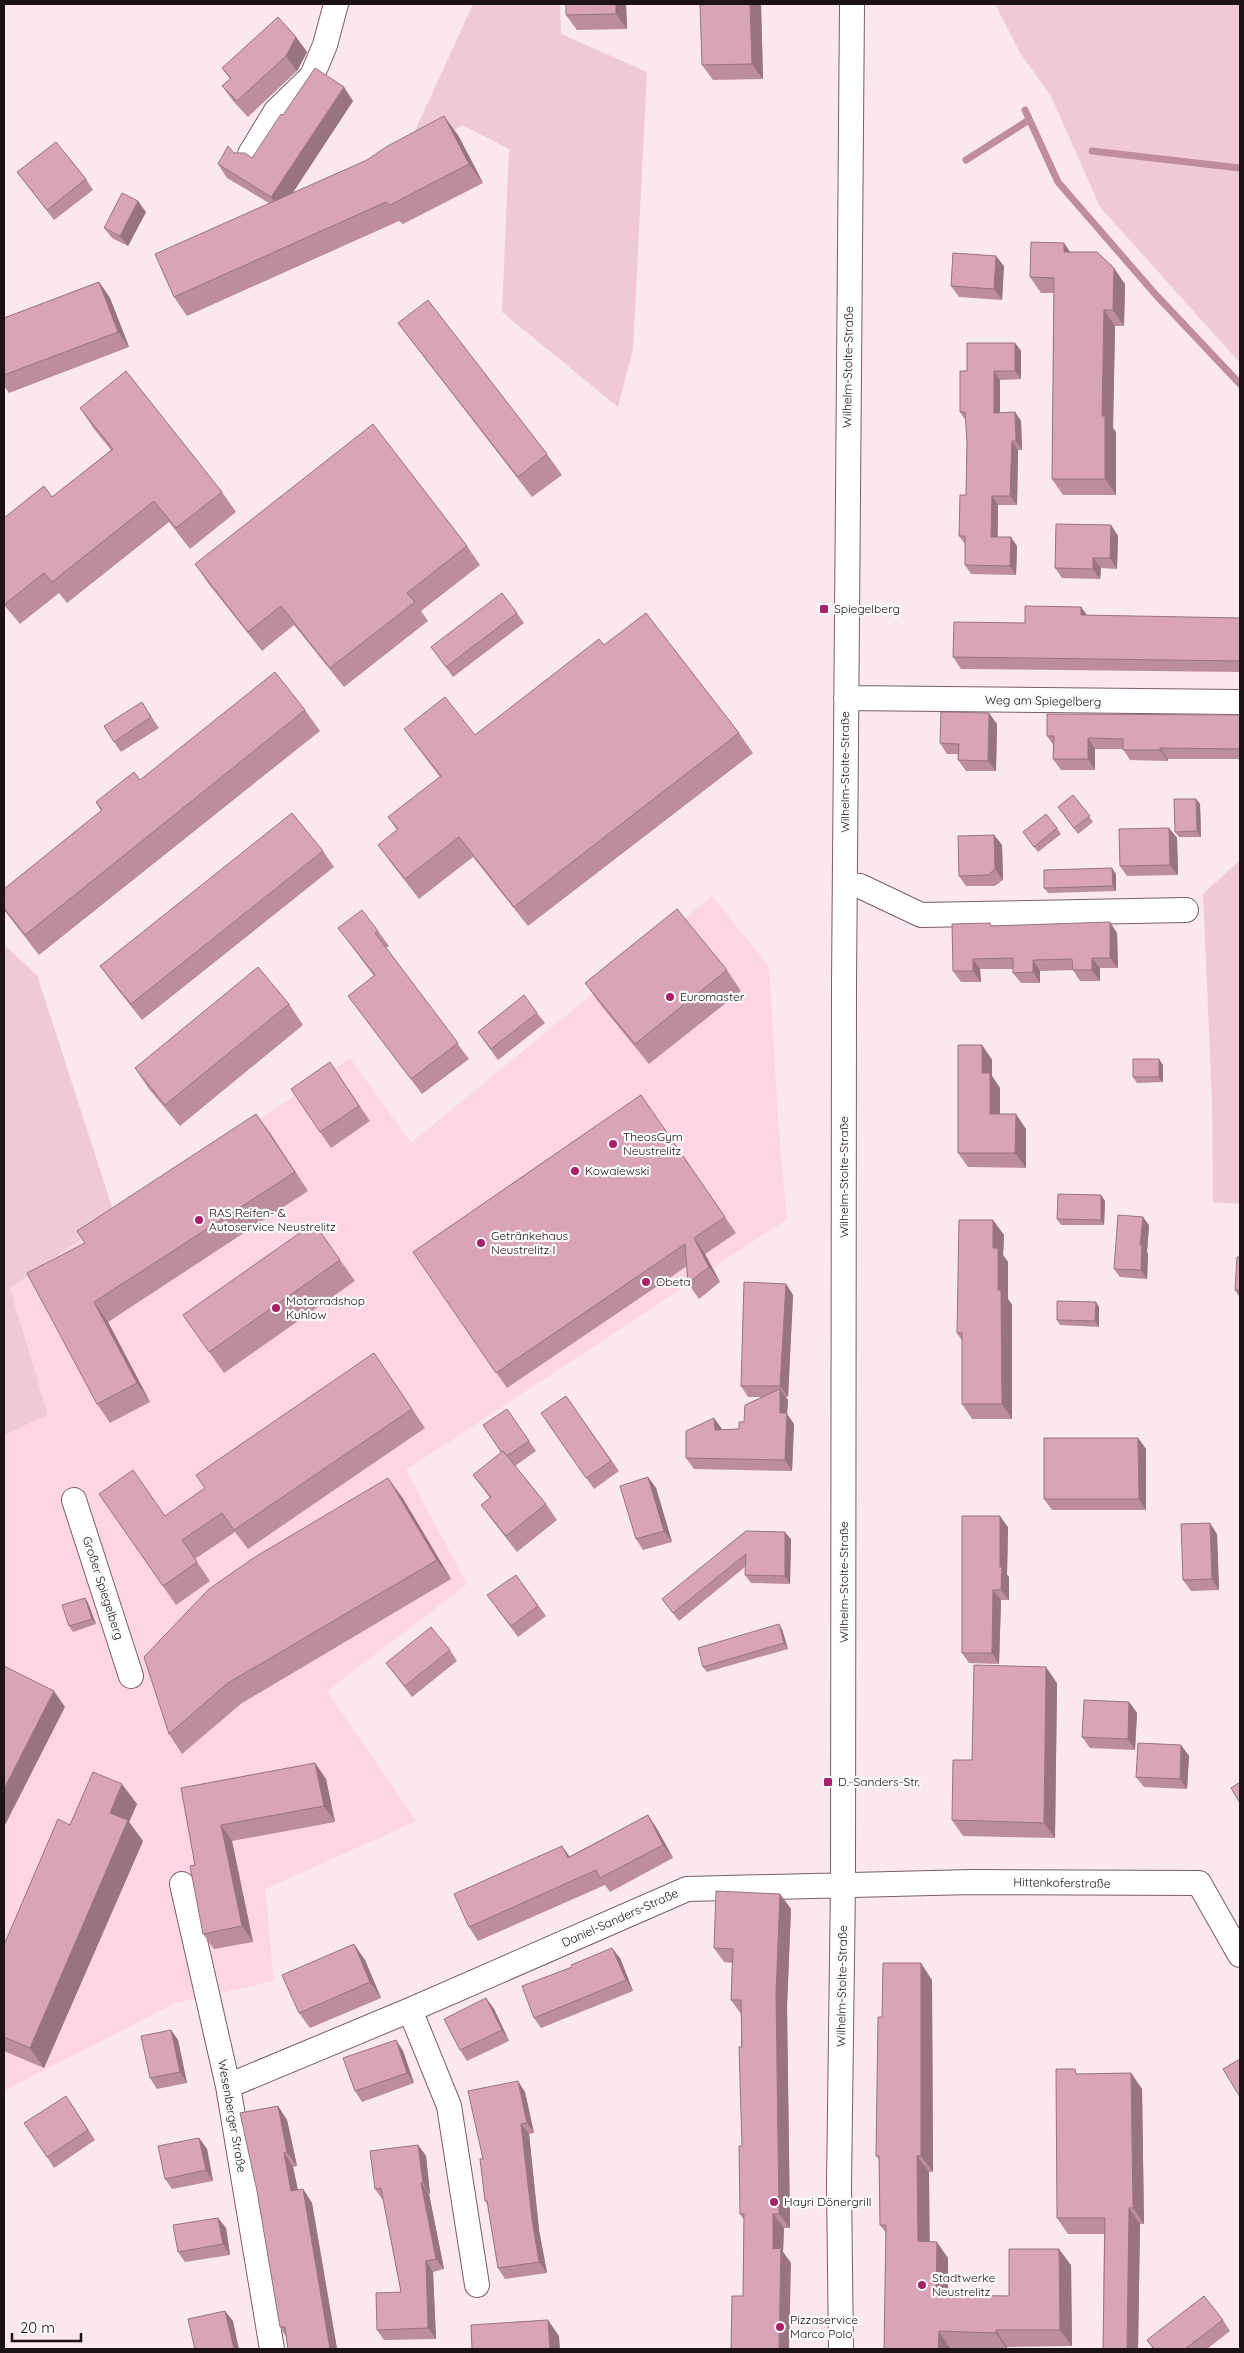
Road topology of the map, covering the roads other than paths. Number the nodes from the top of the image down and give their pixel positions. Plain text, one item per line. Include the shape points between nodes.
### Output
1 (336, 4) edge
2 (852, 4) edge
3 (250, 154) edge
4 (846, 698) junction
5 (1240, 702) edge
6 (845, 885) junction
7 (1186, 910) dead end
8 (74, 1500) dead end
9 (132, 1676) dead end
10 (182, 1884) dead end
11 (843, 1884) junction
12 (1240, 1955) edge
13 (410, 2010) junction
14 (228, 2086) junction
15 (477, 2285) dead end
16 (272, 2349) edge
17 (841, 2349) edge

1 - 3 street via 326,45 312,76 276,111
2 - 4 street, Wilhelm-Stolte-Straße
4 - 5 street, Weg am Spiegelberg
4 - 6 street, Wilhelm-Stolte-Straße
6 - 7 street via 860,886 921,915
6 - 11 street, Wilhelm-Stolte-Straße
8 - 9 street, Großer Spiegelberg
10 - 14 street, Wesenberger Straße
11 - 12 street, Hittenkoferstraße via 1199,1883
11 - 13 street, Daniel-Sanders-Straße via 687,1889
11 - 17 street, Wilhelm-Stolte-Straße via 839,2186
13 - 14 street, Daniel-Sanders-Straße
13 - 15 street via 449,2106
14 - 16 street, Wesenberger Straße

